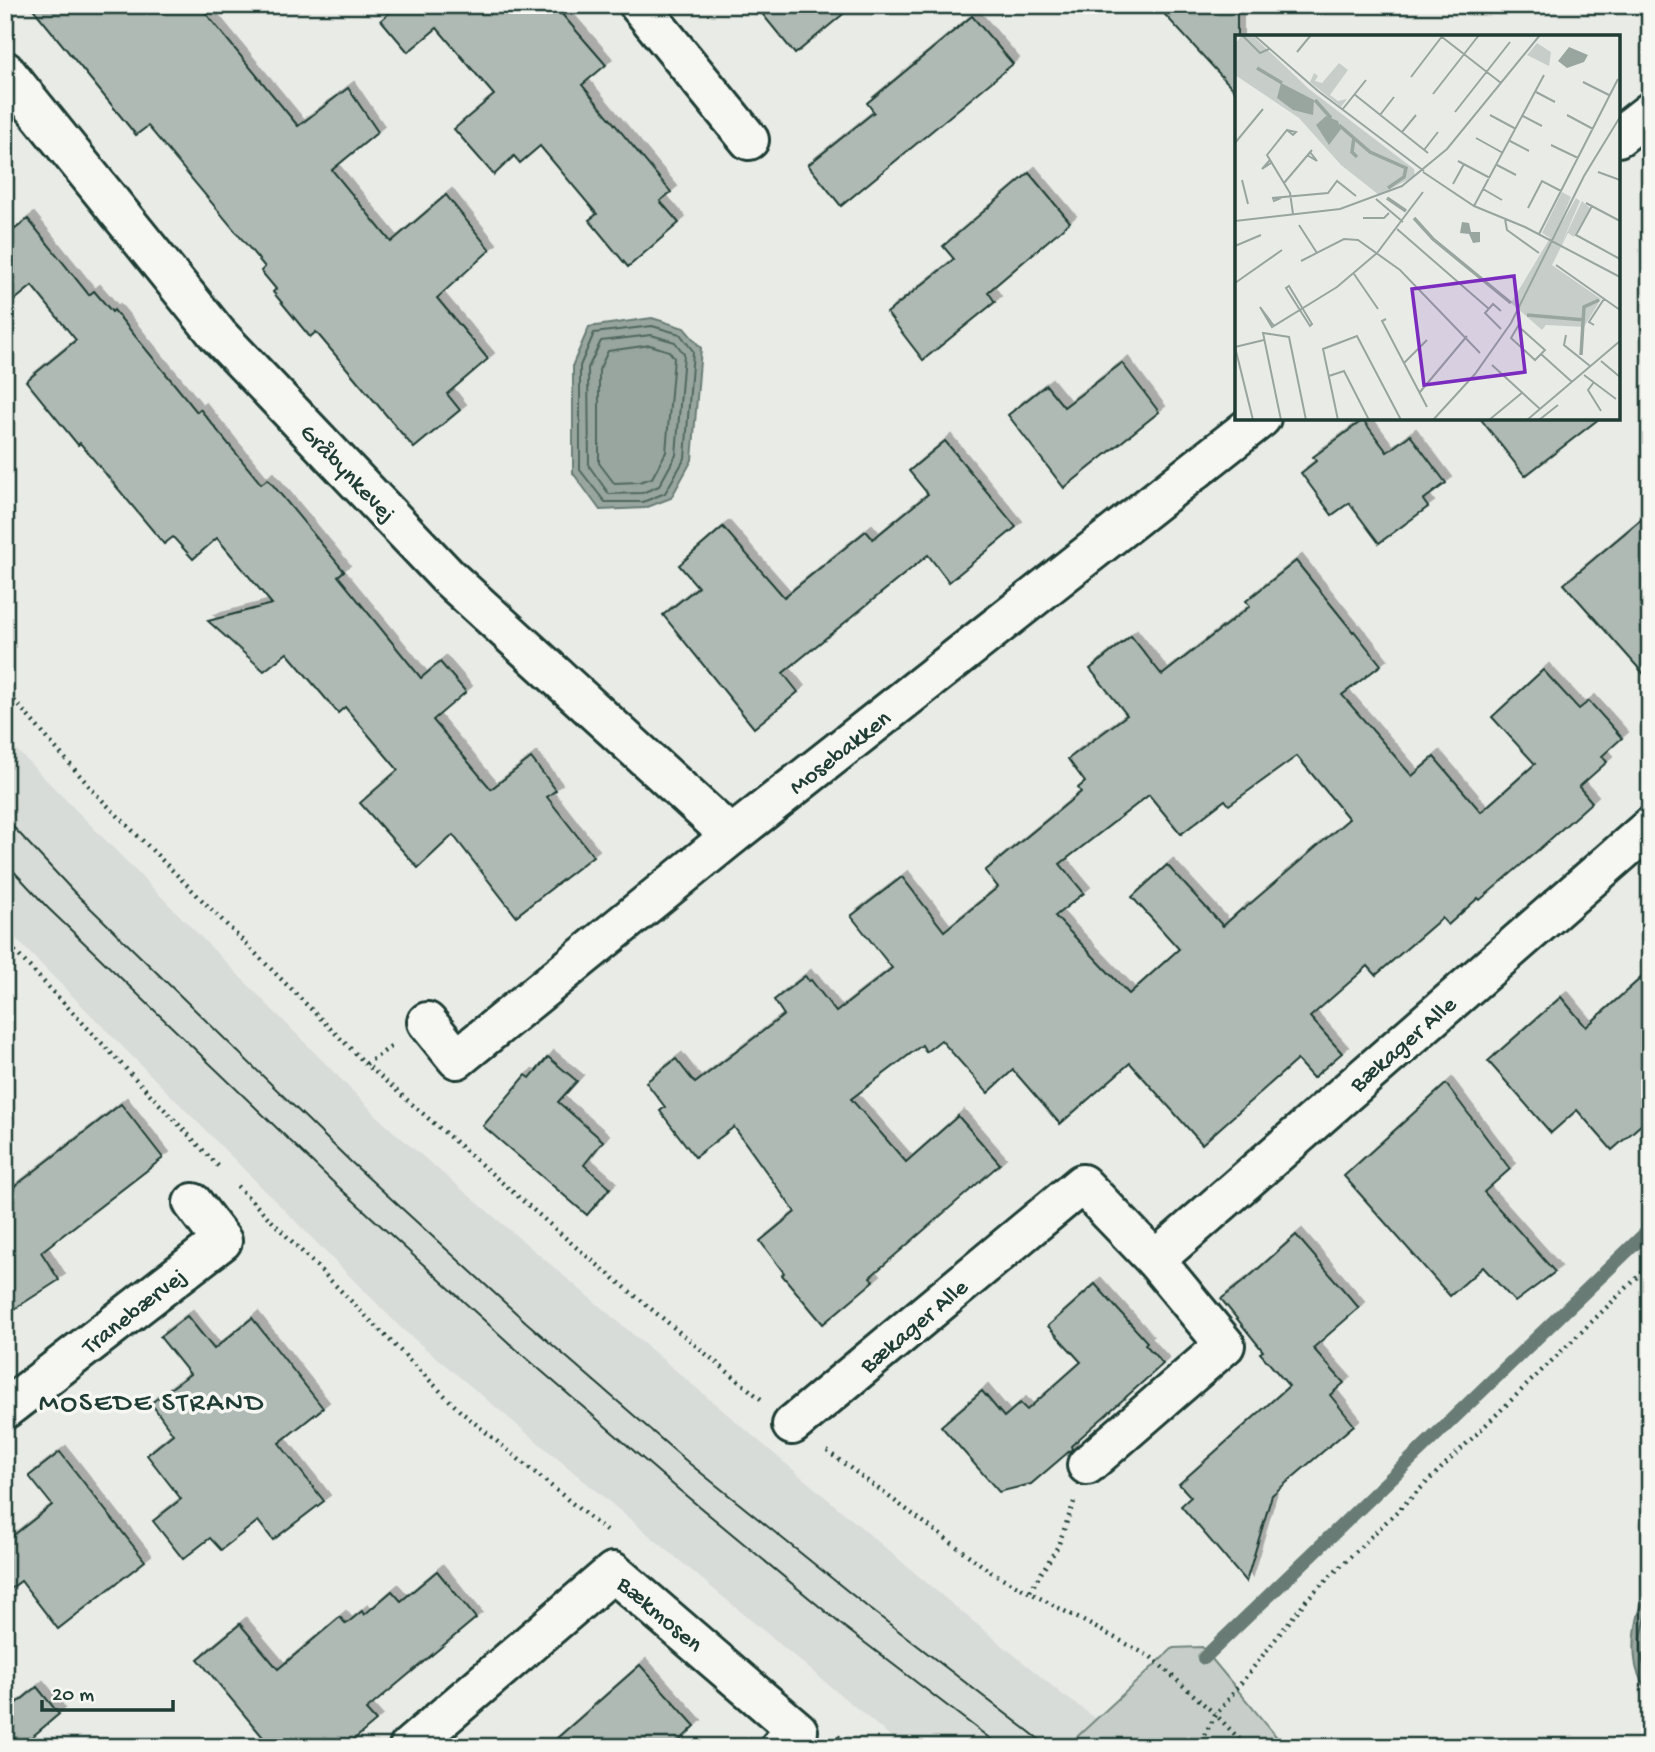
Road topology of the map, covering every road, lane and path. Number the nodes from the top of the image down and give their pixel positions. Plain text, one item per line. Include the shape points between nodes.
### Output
1 (639, 5) edge
2 (5, 71) edge
3 (1650, 112) edge
4 (1620, 135) edge
5 (749, 140) dead end
6 (1258, 420) edge
7 (5, 690) edge
8 (1650, 827) edge
9 (731, 836) junction
10 (5, 941) edge
11 (428, 1022) dead end
12 (219, 1168) dead end
13 (229, 1178) dead end
14 (193, 1203) dead end
15 (1155, 1260) junction
16 (1650, 1265) edge
17 (5, 1409) edge
18 (792, 1425) junction
19 (1087, 1465) joint
20 (609, 1534) dead end
21 (1030, 1591) junction
22 (1216, 1715) junction
23 (831, 1730) dead end
24 (409, 1747) edge
25 (780, 1747) edge
26 (848, 1747) edge
27 (1197, 1747) edge
28 (1247, 1747) edge

1 - 5 street
2 - 9 street, Gråbynkevej via 218,335 448,577
3 - 4 street
6 - 9 street, Mosebakken
7 - 18 path via 97,795 366,1064 577,1248
8 - 15 street, Bækager Alle
9 - 11 street, Mosebakken via 457,1059
10 - 12 path
13 - 20 path via 460,1410
14 - 17 street, Tranebærvej via 222,1241
15 - 18 street, Bækager Alle via 1082,1184
15 - 19 street, Bækager Alle via 1225,1345
16 - 22 path via 1307,1599
18 - 21 path via 991,1572
19 - 21 path via 1058,1546
21 - 22 path via 1151,1657
22 - 27 path
22 - 28 path
23 - 26 path
24 - 25 street, Bækmosen via 613,1572 798,1731

